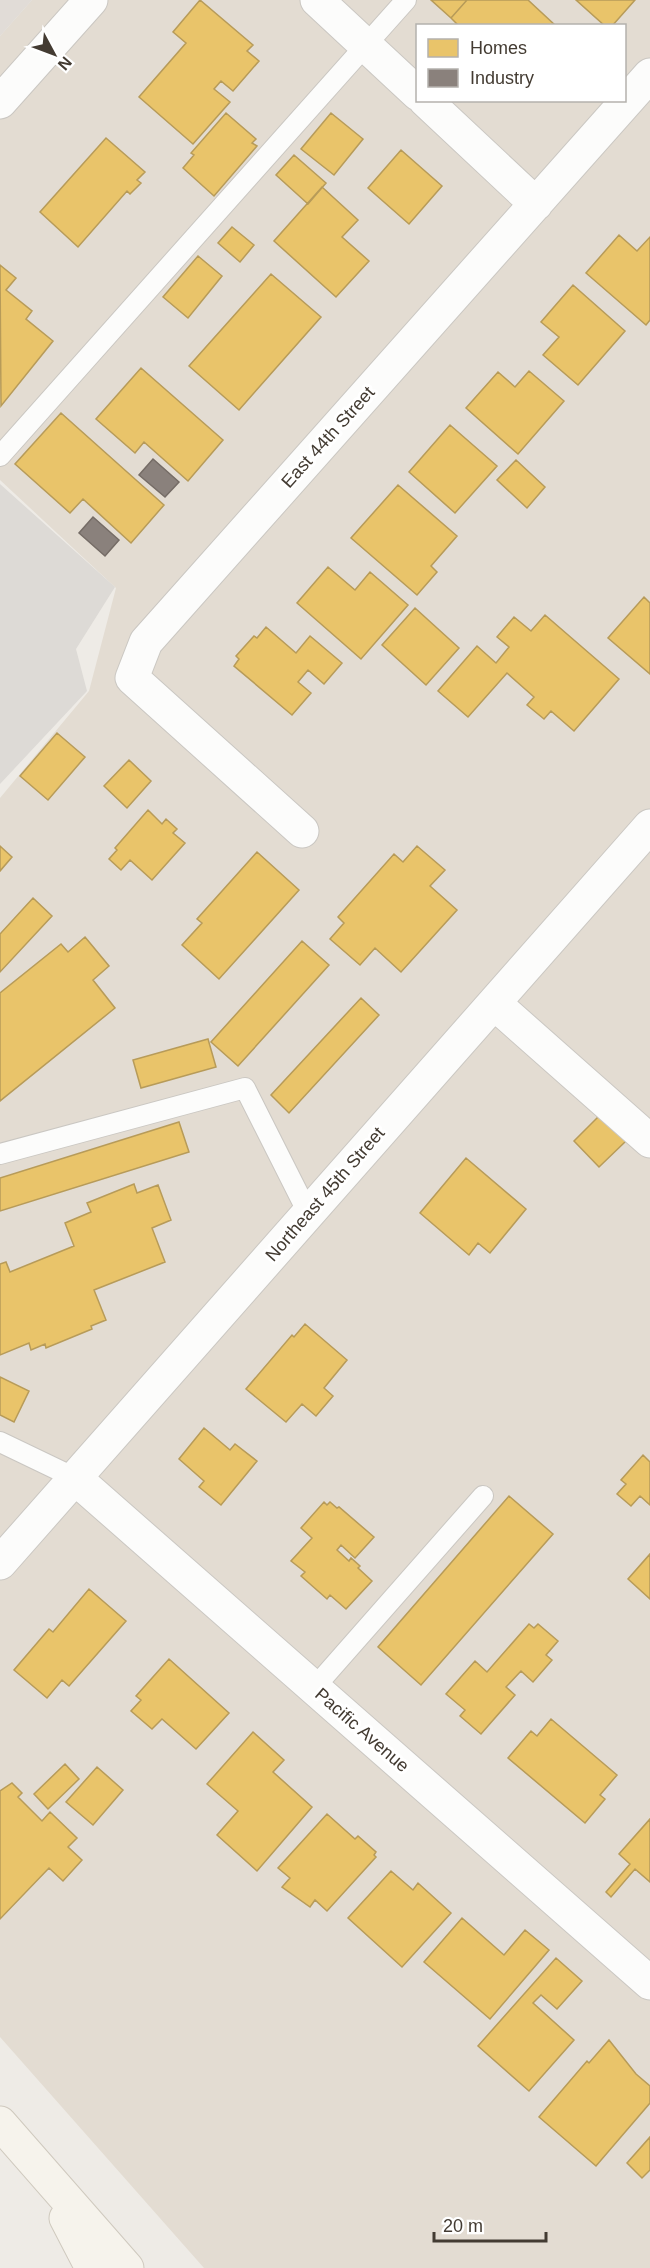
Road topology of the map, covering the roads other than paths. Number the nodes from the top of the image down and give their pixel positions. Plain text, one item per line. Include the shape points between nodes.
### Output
1 (91, 0) edge
2 (317, 0) edge
3 (406, 0) edge
4 (366, 46) junction
5 (650, 75) edge
6 (416, 93) edge
7 (0, 102) edge
8 (427, 102) edge
9 (536, 204) junction
10 (0, 456) edge
11 (650, 826) edge
12 (302, 831) dead end
13 (494, 1003) junction
14 (650, 1141) edge
15 (0, 1154) edge
16 (308, 1213) junction
17 (0, 1442) edge
18 (75, 1478) junction
19 (483, 1496) dead end
20 (0, 1563) edge
21 (314, 1688) junction
22 (650, 1983) edge
23 (0, 2123) edge
24 (38, 2166) junction
25 (92, 2268) edge
26 (127, 2268) edge

1 - 7 street
2 - 4 street
3 - 4 lane
4 - 6 street
4 - 10 lane
5 - 9 street, East 44th Street
8 - 9 street
9 - 12 street, East 44th Street via 146,642 132,678
11 - 13 street, Northeast 45th Street
13 - 14 street
13 - 16 street, Northeast 45th Street
15 - 16 lane via 245,1088
16 - 18 street, Northeast 45th Street
17 - 18 lane
18 - 20 street, Northeast 45th Street
18 - 21 street, Pacific Avenue
19 - 21 lane
21 - 22 street, Pacific Avenue
23 - 24 main road
24 - 25 main road
24 - 26 main road

